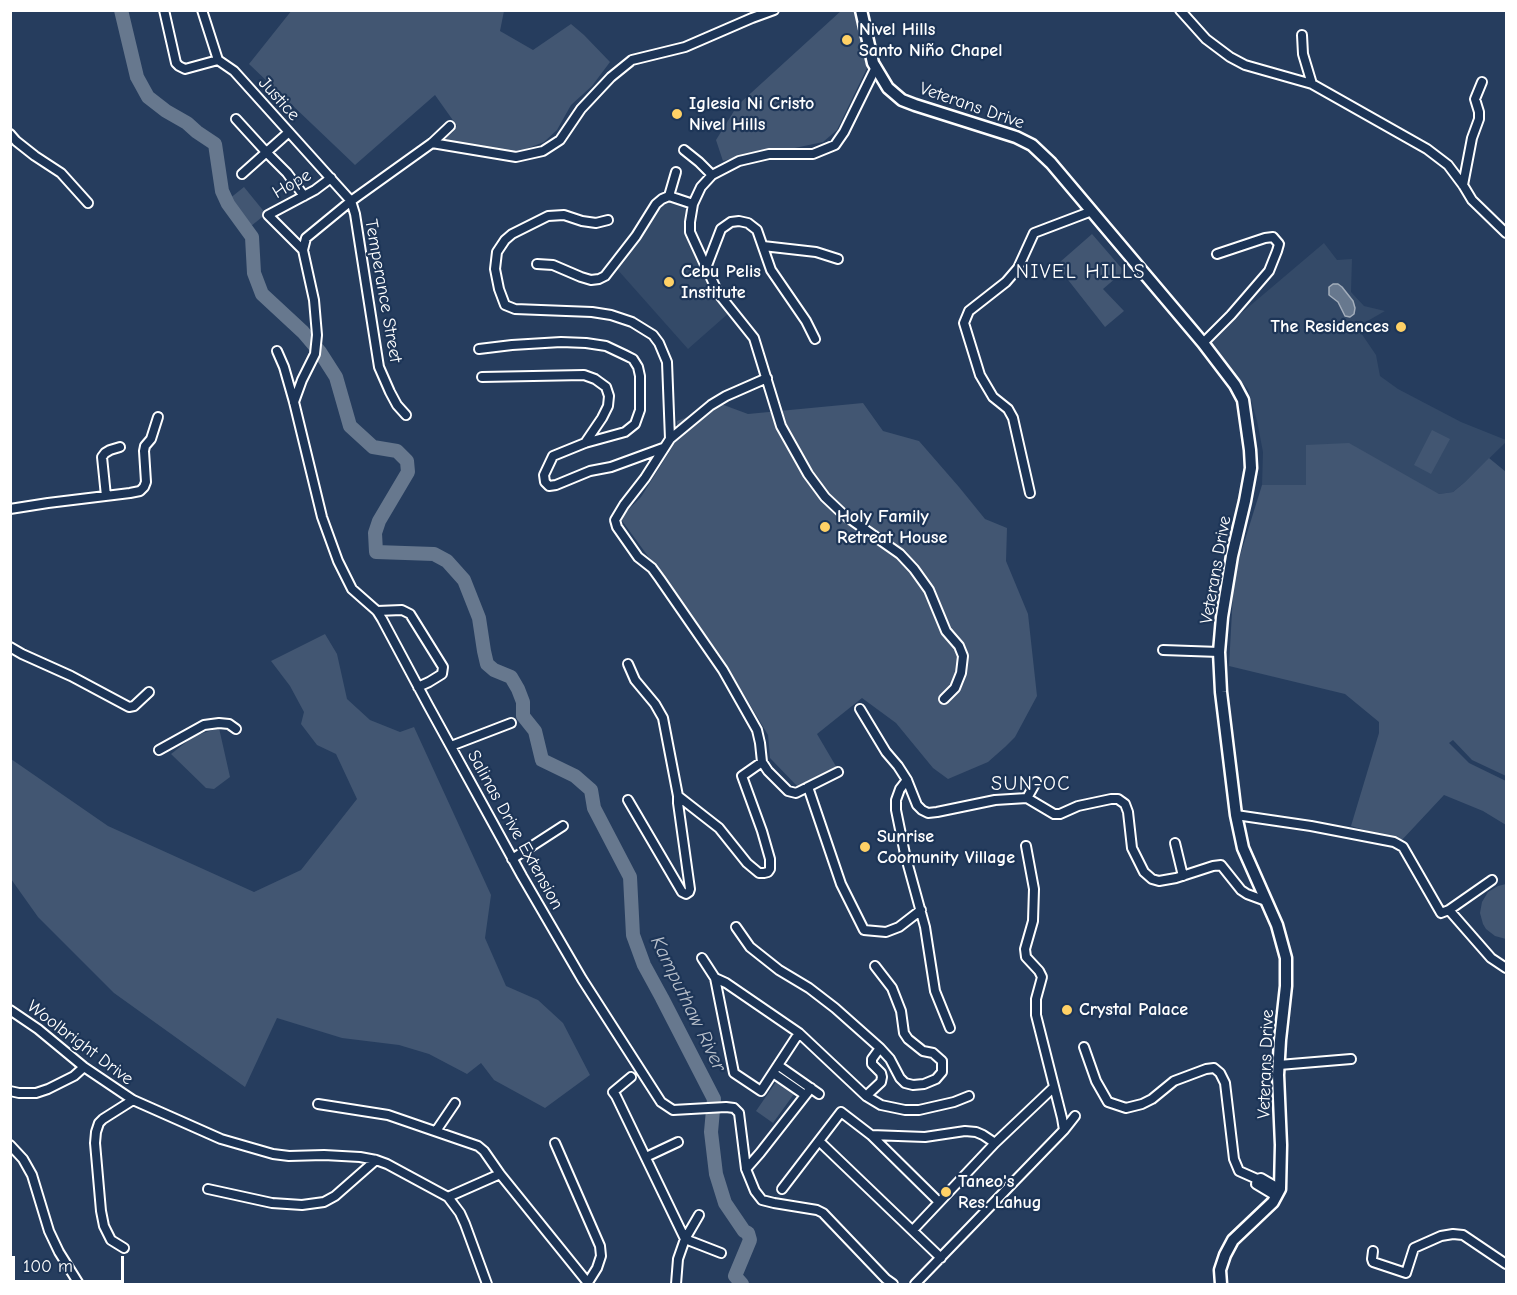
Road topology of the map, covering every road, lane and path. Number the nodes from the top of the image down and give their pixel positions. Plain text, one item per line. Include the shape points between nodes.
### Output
1 (164, 10) edge
2 (202, 10) edge
3 (774, 10) edge
4 (861, 10) edge
5 (1180, 10) edge
6 (1302, 35) dead end
7 (218, 60) junction
8 (876, 67) junction
9 (1482, 82) dead end
10 (1312, 84) junction
11 (236, 119) dead end
12 (450, 126) dead end
13 (289, 132) junction
14 (10, 134) edge
15 (432, 143) junction
16 (684, 150) dead end
17 (267, 153) junction
18 (676, 172) dead end
19 (242, 174) dead end
20 (712, 175) junction
21 (331, 178) junction
22 (1463, 185) junction
23 (304, 196) junction
24 (669, 196) junction
25 (351, 201) junction
26 (88, 203) dead end
27 (693, 204) junction
28 (1092, 211) junction
29 (608, 220) dead end
30 (1506, 234) edge
31 (763, 246) junction
32 (303, 250) junction
33 (1217, 254) dead end
34 (838, 259) dead end
35 (537, 264) dead end
36 (706, 268) junction
37 (815, 339) dead end
38 (1203, 344) junction
39 (479, 349) dead end
40 (277, 351) dead end
41 (482, 377) dead end
42 (766, 378) junction
43 (294, 402) junction
44 (406, 416) dead end
45 (158, 417) dead end
46 (670, 439) junction
47 (585, 443) junction
48 (120, 447) dead end
49 (663, 448) junction
50 (1030, 493) dead end
51 (106, 496) junction
52 (10, 509) edge
53 (377, 611) junction
54 (10, 647) edge
55 (1164, 650) dead end
56 (1219, 652) junction
57 (628, 664) dead end
58 (418, 687) junction
59 (148, 692) dead end
60 (944, 699) dead end
61 (860, 709) dead end
62 (511, 723) dead end
63 (236, 729) dead end
64 (451, 746) junction
65 (159, 750) dead end
66 (762, 762) junction
67 (838, 772) dead end
68 (907, 780) junction
69 (1036, 782) dead end
70 (808, 787) junction
71 (678, 796) junction
72 (1027, 798) junction
73 (628, 800) dead end
74 (1236, 815) junction
75 (563, 826) dead end
76 (1175, 843) dead end
77 (1026, 846) dead end
78 (512, 859) junction
79 (1183, 876) junction
80 (1492, 880) dead end
81 (1266, 901) junction
82 (921, 910) junction
83 (1449, 910) junction
84 (736, 927) dead end
85 (702, 958) dead end
86 (875, 966) dead end
87 (1506, 968) edge
88 (716, 978) junction
89 (10, 1010) edge
90 (950, 1028) dead end
91 (799, 1033) junction
92 (1084, 1047) dead end
93 (880, 1048) junction
94 (1351, 1059) dead end
95 (1279, 1065) junction
96 (778, 1066) junction
97 (84, 1067) junction
98 (773, 1073) junction
99 (631, 1077) dead end
100 (1054, 1087) junction
101 (811, 1088) junction
102 (10, 1091) edge
103 (819, 1094) dead end
104 (805, 1095) junction
105 (867, 1096) junction
106 (969, 1096) dead end
107 (133, 1100) junction
108 (455, 1103) dead end
109 (318, 1104) dead end
110 (1075, 1116) dead end
111 (1064, 1130) junction
112 (436, 1131) junction
113 (871, 1135) junction
114 (819, 1141) junction
115 (678, 1142) dead end
116 (555, 1143) dead end
117 (995, 1143) junction
118 (10, 1145) edge
119 (646, 1157) junction
120 (376, 1160) junction
121 (746, 1169) junction
122 (500, 1174) junction
123 (208, 1189) dead end
124 (782, 1189) dead end
125 (1278, 1193) junction
126 (448, 1197) junction
127 (939, 1202) junction
128 (699, 1215) dead end
129 (913, 1230) junction
130 (685, 1239) junction
131 (124, 1248) dead end
132 (1373, 1251) dead end
133 (721, 1253) dead end
134 (941, 1258) junction
135 (1506, 1264) edge
136 (79, 1284) edge
137 (487, 1284) edge
138 (587, 1284) edge
139 (676, 1284) edge
140 (893, 1284) edge
141 (915, 1284) edge
142 (1221, 1284) edge

1 - 7 street via 179,66 185,69
2 - 7 street
3 - 15 street via 685,47 632,60 580,109 560,140 543,151 516,157
4 - 8 main road, Veterans Drive
5 - 10 street via 1206,39 1238,61
6 - 10 street
7 - 13 street, Justice via 234,71
8 - 20 street via 835,145 813,154 769,154 739,161
8 - 28 main road, Veterans Drive via 888,88 902,100 1032,145
9 - 22 street via 1475,99 1479,119
10 - 22 street via 1427,149 1448,165
11 - 17 street
12 - 15 street
13 - 17 street
13 - 21 street, Justice
14 - 26 street via 61,173
15 - 25 street
16 - 20 street
17 - 19 street
17 - 23 street
18 - 24 street
20 - 27 street
21 - 23 street, Hope
21 - 25 street, Justice
22 - 30 street via 1472,200
23 - 32 street, Hope via 268,215
24 - 27 street
24 - 35 street via 656,204 605,276 591,280 553,265
25 - 32 street via 306,238
25 - 44 street, Temperance Street via 379,367
27 - 36 street via 690,232
28 - 38 main road, Veterans Drive
28 - 50 street via 1034,233 1018,268 969,311 964,323 980,375 993,397 1013,418
29 - 46 street via 596,223 564,215 548,216 512,234 497,252 499,289 505,306 515,309 611,315 653,335 667,362
31 - 34 street via 816,252
31 - 36 street via 757,230 748,223 731,222 720,229
31 - 37 street via 771,270
32 - 43 street via 317,335 315,354
33 - 38 street via 1265,238 1274,237 1279,244 1269,271
36 - 42 street via 718,292 754,338
38 - 56 main road, Veterans Drive via 1243,400 1251,468 1228,574
39 - 47 street via 586,343 606,346 633,359 640,376 640,410 634,424 625,432
40 - 43 street, Salinas Drive Extension
41 - 47 street via 584,375 595,379 606,387 608,406
42 - 46 street via 711,405
42 - 60 street via 781,426 825,497 900,554 929,590 946,631 963,656 955,688
43 - 53 street, Salinas Drive Extension via 322,517 338,561 352,589
45 - 51 street via 144,451 144,487
46 - 49 street
47 - 49 street via 553,456 544,475 549,486
48 - 51 street via 102,457
49 - 66 street via 615,520 617,527 638,557 652,568 723,670 757,730
51 - 52 street
53 - 58 street, Salinas Drive Extension
53 - 58 street via 402,610 410,614 443,667 442,674
54 - 59 street via 129,707
55 - 56 street
56 - 74 main road, Veterans Drive
57 - 71 street via 663,718
58 - 64 street, Salinas Drive Extension
61 - 68 street
62 - 64 street
63 - 65 street via 229,724 204,725
64 - 78 street, Salinas Drive Extension
66 - 70 street via 788,791 796,793
66 - 71 street via 742,776 770,859 768,872 759,873 747,863 718,828
67 - 70 street
68 - 72 street via 917,805 928,813
68 - 82 street via 900,789 896,810
69 - 72 street
70 - 82 street via 842,884 864,930 886,933
71 - 73 street via 690,889 686,894
72 - 79 street via 1054,814 1118,799 1128,812 1132,848 1144,872 1155,881
74 - 81 main road, Veterans Drive via 1243,848
74 - 83 street via 1394,842 1403,847 1441,913
75 - 78 street
76 - 79 street
77 - 100 street via 1034,889 1033,921 1025,949 1026,957 1042,977 1036,1015
78 - 121 street, Salinas Drive Extension via 582,979 661,1102 673,1110 726,1107 739,1113
79 - 81 street via 1221,865 1241,890
80 - 83 street
81 - 95 main road, Veterans Drive via 1286,958
82 - 90 street via 935,991
83 - 87 street via 1491,958
84 - 93 street via 750,947 835,1008
85 - 88 street
86 - 93 street via 892,988 904,1033 923,1051 940,1058 942,1072 924,1084 905,1083
88 - 91 street
88 - 98 street via 734,1073 761,1091
89 - 97 street, Woolbright Drive
91 - 96 street
91 - 105 street
92 - 125 street via 1108,1102 1126,1108 1152,1099 1174,1081 1214,1068 1225,1083 1234,1160 1239,1171
93 - 105 street via 872,1064 881,1073 881,1082
94 - 95 street
95 - 125 main road, Veterans Drive
96 - 98 street
96 - 101 street
97 - 102 street via 48,1089
97 - 107 street, Woolbright Drive
98 - 104 street
99 - 119 street via 613,1092
100 - 111 street
100 - 117 street
101 - 103 street
101 - 104 street
104 - 121 street
105 - 106 street via 881,1105 905,1110 933,1107
107 - 120 street, Woolbright Drive via 221,1139 273,1154
107 - 131 street via 99,1123 95,1143 104,1226 111,1240
108 - 112 street
109 - 112 street via 388,1115
110 - 111 street
111 - 134 street
112 - 122 street via 478,1146
113 - 114 street via 840,1113
113 - 117 street via 925,1137 965,1131 976,1132
113 - 127 street
114 - 124 street
114 - 129 street
115 - 119 street
116 - 138 street via 600,1246 597,1268
117 - 127 street
118 - 136 street via 32,1175 49,1231
119 - 130 street
120 - 123 street via 324,1202 272,1203
120 - 126 street, Woolbright Drive
121 - 140 street, Salinas Drive Extension via 762,1200 824,1213
122 - 126 street
122 - 138 street
125 - 142 main road via 1233,1240 1220,1270
126 - 137 street, Woolbright Drive via 465,1224
127 - 129 street
128 - 130 street
129 - 134 street
130 - 133 street
130 - 139 street
132 - 135 street via 1373,1262 1406,1273 1414,1248 1453,1234 1463,1235
134 - 141 street

